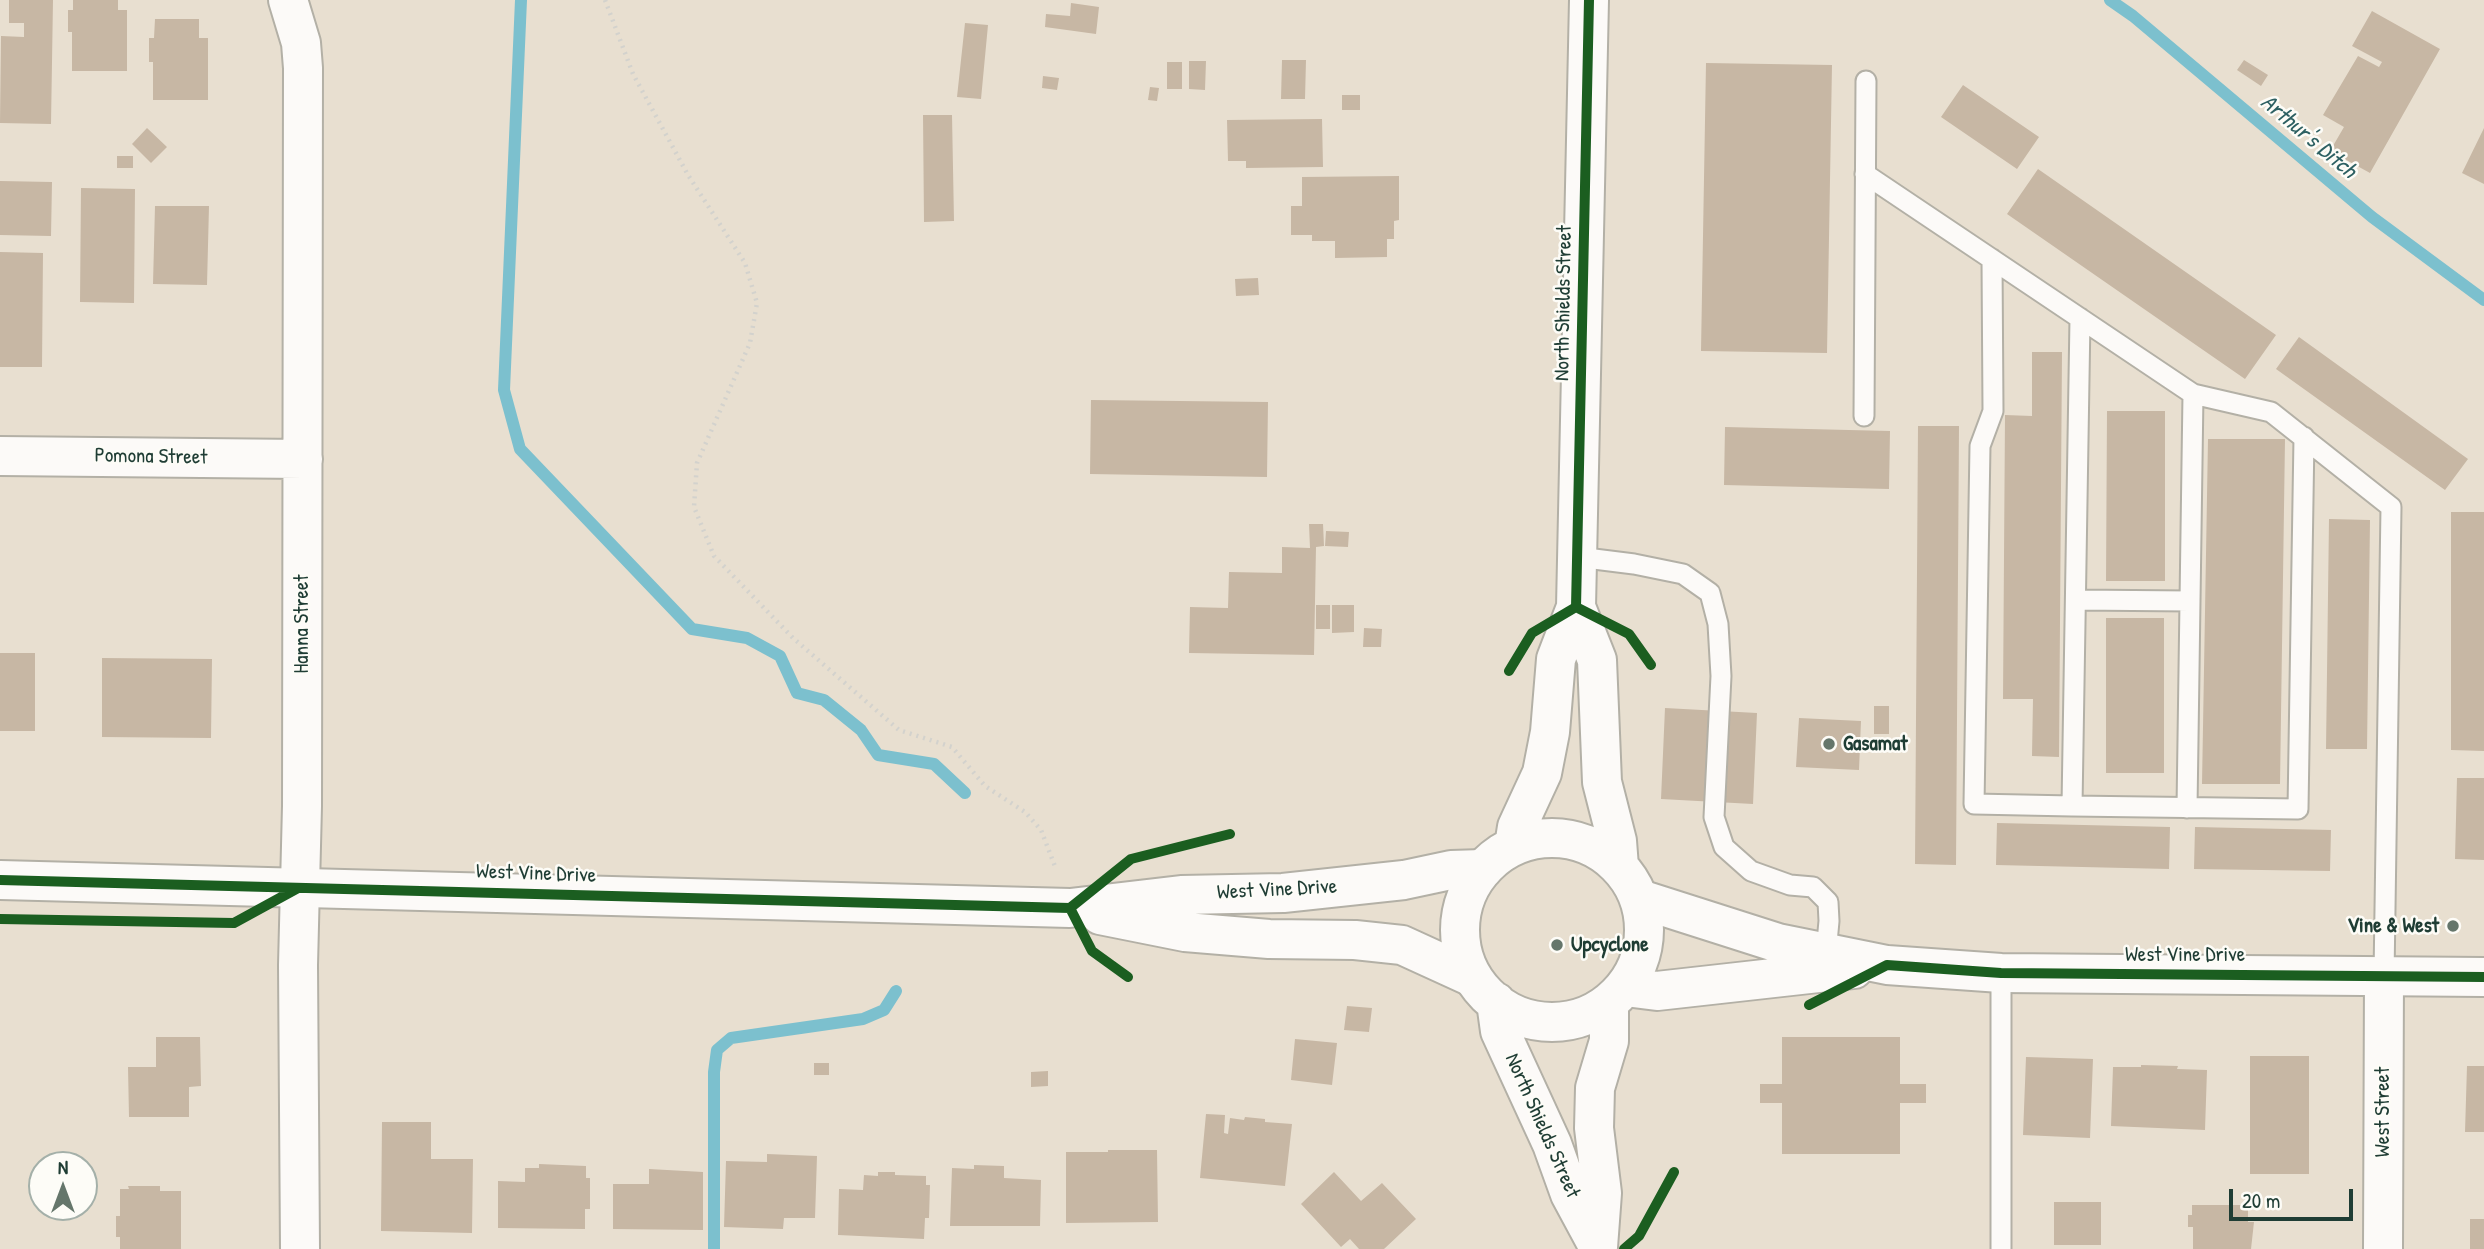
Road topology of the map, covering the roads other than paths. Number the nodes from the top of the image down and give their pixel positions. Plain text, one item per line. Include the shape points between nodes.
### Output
1 (288, 0) edge
2 (1589, 0) edge
3 (1866, 81) dead end
4 (1866, 174) junction
5 (1992, 259) junction
6 (2080, 318) junction
7 (2193, 394) junction
8 (1864, 416) dead end
9 (2304, 438) junction
10 (0, 456) edge
11 (303, 459) junction
12 (1577, 557) junction
13 (2076, 600) junction
14 (2190, 601) junction
15 (1576, 607) junction
16 (2072, 806) junction
17 (2187, 808) junction
18 (1514, 846) junction
19 (1619, 867) junction
20 (1483, 869) junction
21 (0, 880) edge
22 (301, 886) junction
23 (1640, 899) junction
24 (1070, 908) junction
25 (1826, 953) junction
26 (1887, 965) junction
27 (2001, 973) junction
28 (2384, 976) junction
29 (2484, 977) edge
30 (1484, 990) junction
31 (1617, 995) junction
32 (1598, 1247) edge
33 (300, 1249) edge
34 (2001, 1249) edge
35 (2383, 1249) edge

1 - 11 street, Hanna Street via 303,68
2 - 12 street, North Shields Street
3 - 4 lane
4 - 5 lane
4 - 8 lane
5 - 6 lane
5 - 16 lane via 1993,411 1980,446 1974,804
6 - 7 lane
6 - 13 lane
7 - 9 lane via 2272,412
7 - 14 lane
9 - 17 lane via 2298,809
9 - 28 lane via 2391,507
10 - 11 street, Pomona Street
11 - 22 street, Hanna Street
12 - 15 street, North Shields Street
12 - 25 lane via 1683,574 1710,593 1718,624 1721,676 1714,817 1724,847 1751,871 1790,885 1813,887 1828,902
13 - 14 lane
13 - 16 lane
14 - 17 lane
15 - 18 street, North Shields Street via 1556,659 1542,773 1517,827
15 - 19 street, North Shields Street via 1597,660 1602,782
16 - 17 lane
18 - 19 street via 1561,840 1596,851
18 - 20 street
19 - 23 street
20 - 24 street, West Vine Drive via 1283,893 1181,895
20 - 30 street via 1462,906 1459,930 1462,954
21 - 22 street, West Vine Drive
22 - 24 street, West Vine Drive
22 - 33 street, Hanna Street
23 - 25 street, West Vine Drive via 1778,943
23 - 31 street via 1644,919 1638,964
24 - 30 street, West Vine Drive via 1185,932 1402,945
25 - 26 street, West Vine Drive
26 - 27 street, West Vine Drive
26 - 31 street, West Vine Drive
27 - 28 street, West Vine Drive
27 - 34 lane
28 - 29 street, West Vine Drive
28 - 35 street, West Street
30 - 31 street via 1523,1015 1553,1021 1584,1017
30 - 32 street, North Shields Street via 1570,1194
31 - 32 street, North Shields Street via 1595,1088 1594,1128 1602,1193

